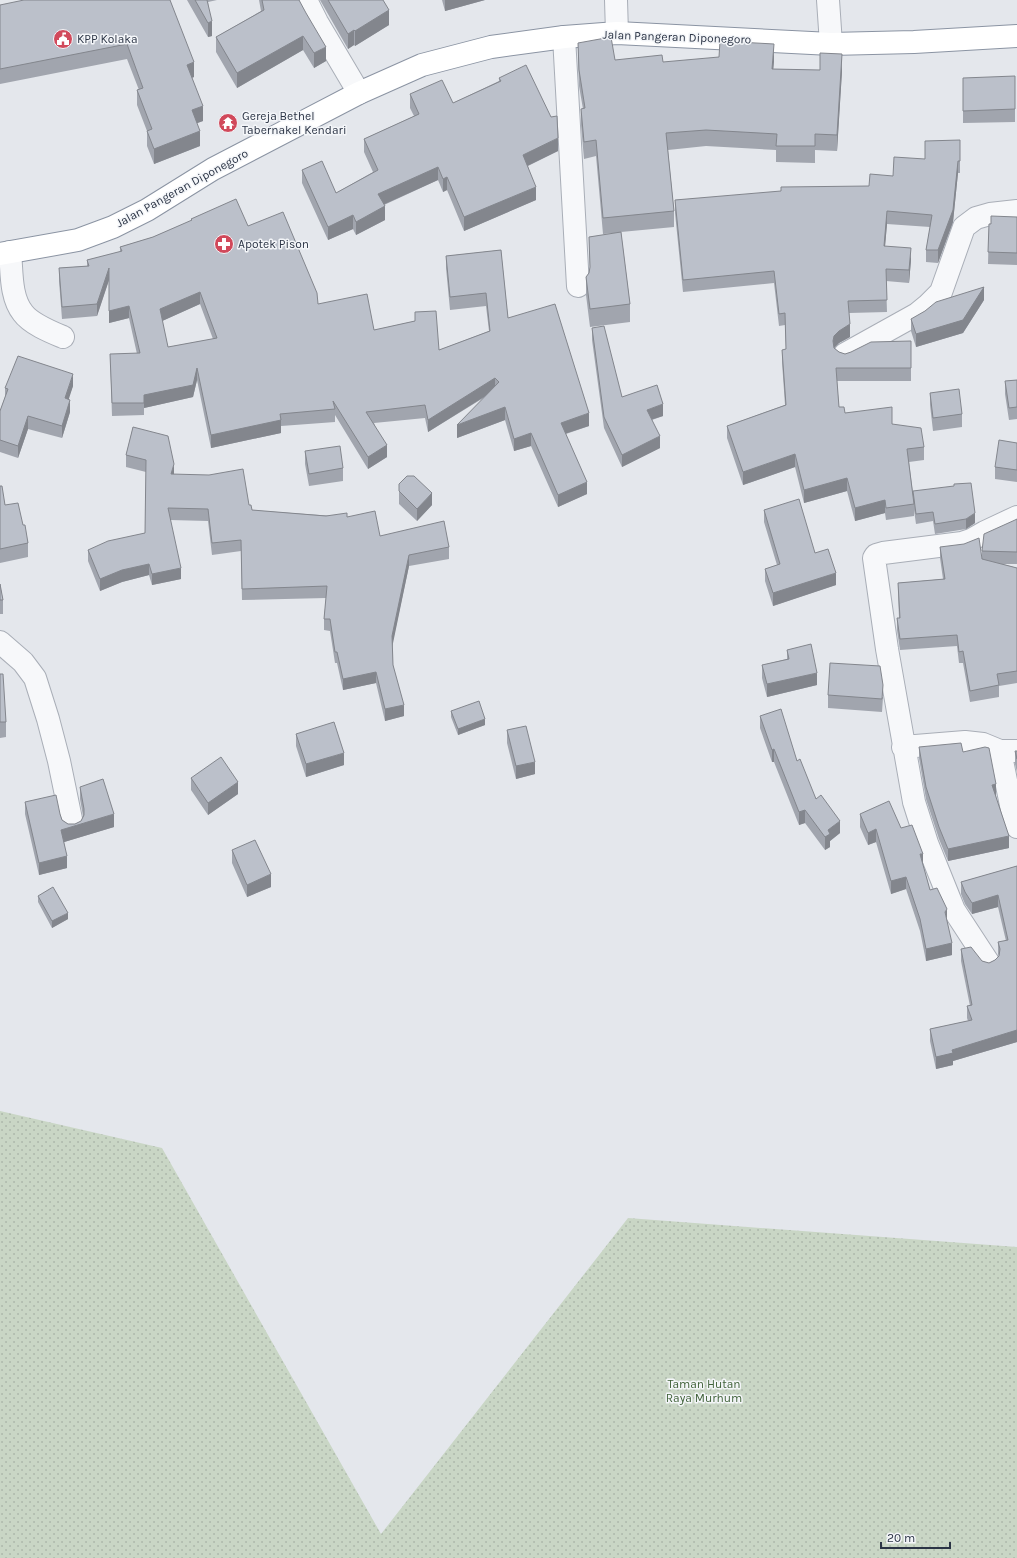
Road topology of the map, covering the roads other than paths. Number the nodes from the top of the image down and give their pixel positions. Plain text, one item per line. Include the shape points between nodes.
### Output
1 (306, 0) edge
2 (616, 0) edge
3 (828, 0) edge
4 (617, 33) junction
5 (1017, 36) edge
6 (564, 37) junction
7 (831, 44) junction
8 (360, 93) junction
9 (1017, 211) edge
10 (5, 253) edge
11 (578, 286) dead end
12 (63, 337) dead end
13 (845, 354) edge
14 (1017, 517) edge
15 (0, 642) edge
16 (903, 747) junction
17 (1009, 751) edge
18 (72, 824) edge
19 (1017, 827) edge
20 (988, 962) edge

1 - 8 street
2 - 4 street
3 - 7 street
4 - 6 highway, Jalan Pangeran Diponegoro
4 - 7 highway, Jalan Pangeran Diponegoro
5 - 7 highway, Jalan Pangeran Diponegoro
6 - 8 highway, Jalan Pangeran Diponegoro via 492,47 422,66
6 - 11 street
8 - 10 highway, Jalan Pangeran Diponegoro via 214,169 147,210 113,227 78,240
9 - 13 street via 976,218 964,227 941,292 917,314
10 - 12 street via 21,310 44,328
14 - 16 street via 962,543 883,553 875,557
15 - 18 street via 23,662 35,678 59,760
16 - 17 street via 965,742
16 - 20 street via 914,802 942,882 954,910
17 - 19 street via 1012,810

